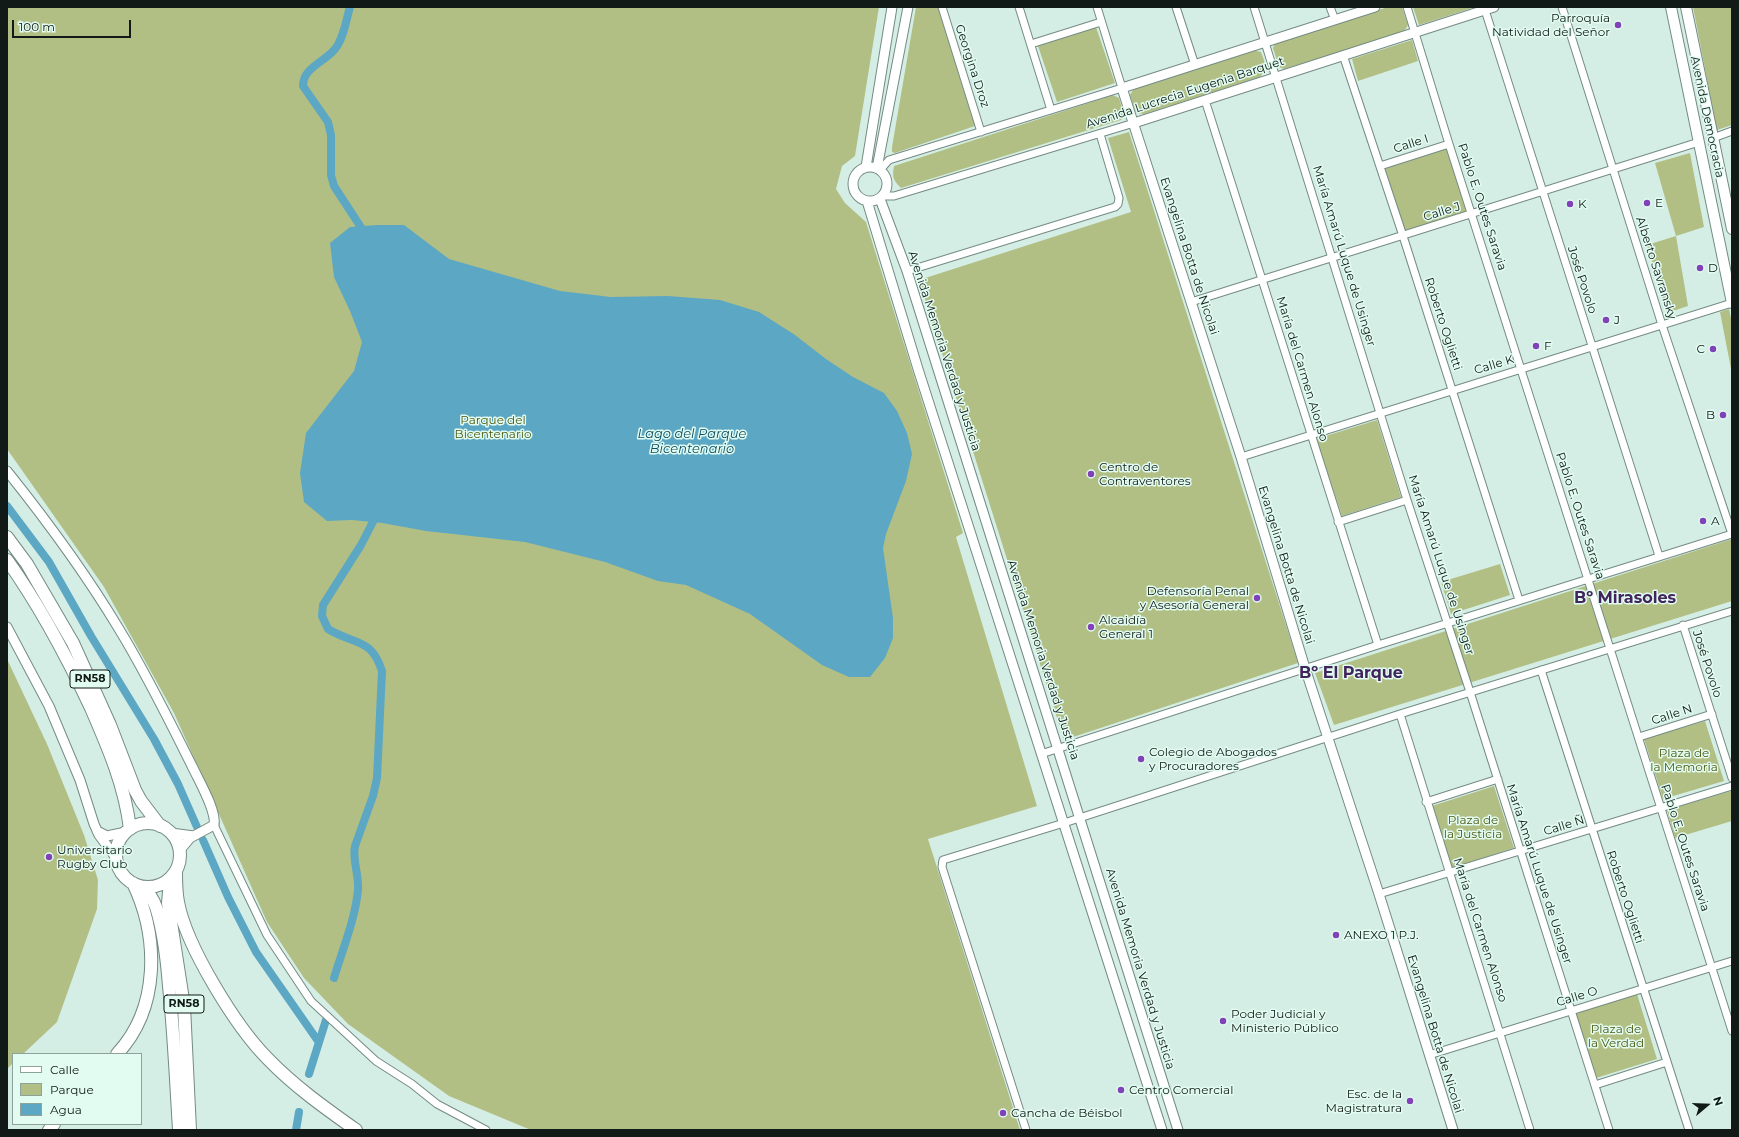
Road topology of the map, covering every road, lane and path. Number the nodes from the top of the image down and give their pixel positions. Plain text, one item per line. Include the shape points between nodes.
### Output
1 (892, 7) edge
2 (908, 7) edge
3 (942, 7) edge
4 (1019, 7) edge
5 (1097, 7) edge
6 (1176, 7) edge
7 (1254, 7) edge
8 (1330, 7) edge
9 (1375, 7) edge
10 (1408, 7) edge
11 (1562, 7) edge
12 (1671, 7) edge
13 (1686, 7) edge
14 (1489, 8) edge
15 (1335, 20) junction
16 (1101, 22) junction
17 (1415, 32) junction
18 (1265, 43) junction
19 (1031, 44) junction
20 (1343, 55) junction
21 (1195, 65) junction
22 (1276, 77) junction
23 (1122, 88) junction
24 (1205, 100) junction
25 (1051, 110) junction
26 (1134, 123) junction
27 (1732, 131) edge
28 (982, 132) junction
29 (1100, 134) junction
30 (1713, 138) junction
31 (1698, 142) junction
32 (1449, 144) junction
33 (1380, 166) junction
34 (866, 167) junction
35 (1612, 168) junction
36 (879, 169) junction
37 (1542, 191) junction
38 (882, 198) junction
39 (867, 201) junction
40 (1473, 214) junction
41 (1732, 229) edge
42 (1403, 236) junction
43 (1333, 258) junction
44 (907, 271) junction
45 (1262, 280) junction
46 (1191, 302) junction
47 (1732, 303) edge
48 (1662, 324) junction
49 (1592, 347) junction
50 (1522, 368) junction
51 (1452, 390) junction
52 (1381, 413) junction
53 (1311, 435) junction
54 (1241, 457) junction
55 (7, 471) edge
56 (1407, 500) junction
57 (1338, 522) junction
58 (1732, 534) edge
59 (7, 537) edge
60 (1659, 556) junction
61 (7, 560) edge
62 (1589, 578) junction
63 (1519, 600) junction
64 (1732, 611) edge
65 (1447, 623) junction
66 (1683, 625) junction
67 (7, 627) edge
68 (1378, 644) junction
69 (1610, 648) junction
70 (1305, 668) junction
71 (1541, 670) junction
72 (1470, 692) junction
73 (1400, 714) junction
74 (1712, 714) junction
75 (1327, 737) junction
76 (1639, 737) junction
77 (1058, 748) junction
78 (1041, 754) junction
79 (1732, 778) edge
80 (1498, 779) junction
81 (1732, 786) edge
82 (1426, 802) junction
83 (1661, 808) junction
84 (1080, 817) junction
85 (1064, 823) junction
86 (214, 825) junction
87 (160, 826) junction
88 (1592, 829) junction
89 (128, 830) junction
90 (97, 831) junction
91 (171, 833) junction
92 (194, 836) junction
93 (180, 850) junction
94 (1521, 851) junction
95 (117, 859) junction
96 (1450, 872) junction
97 (173, 875) junction
98 (138, 885) junction
99 (1379, 894) junction
100 (1732, 961) edge
101 (1711, 967) junction
102 (1643, 989) junction
103 (1572, 1010) junction
104 (1732, 1031) edge
105 (1501, 1032) junction
106 (118, 1053) edge
107 (1429, 1055) junction
108 (1667, 1062) junction
109 (1595, 1085) junction
110 (179, 1130) edge
111 (190, 1130) edge
112 (356, 1130) edge
113 (486, 1130) edge
114 (1026, 1130) edge
115 (1162, 1130) edge
116 (1178, 1130) edge
117 (1453, 1130) edge
118 (1530, 1130) edge
119 (1609, 1130) edge
120 (1689, 1130) edge

1 - 34 street
2 - 36 street
3 - 28 street, Georgina Droz
4 - 19 street
5 - 16 street, Evangelina Botta de Nicolai
6 - 21 street
7 - 18 street, María Amarú Luque de Usinger
8 - 15 street
9 - 15 street, Avenida Lucrecia Eugenia Barquet
10 - 17 street, Pablo E. Outes Saravia
11 - 35 street, Alberto Savransky
12 - 31 main road, Avenida Democracia
13 - 30 main road, Avenida Democracia
14 - 17 street, Avenida Lucrecia Eugenia Barquet
14 - 37 street, José Povolo
15 - 18 street, Avenida Lucrecia Eugenia Barquet
16 - 19 street
16 - 23 street, Evangelina Botta de Nicolai
17 - 20 street, Avenida Lucrecia Eugenia Barquet
17 - 32 street, Pablo E. Outes Saravia
18 - 21 street, Avenida Lucrecia Eugenia Barquet
18 - 22 street, María Amarú Luque de Usinger
19 - 25 street
20 - 22 street, Avenida Lucrecia Eugenia Barquet
20 - 33 street, Roberto Oglietti
21 - 23 street, Avenida Lucrecia Eugenia Barquet
22 - 24 street, Avenida Lucrecia Eugenia Barquet
22 - 43 street, María Amarú Luque de Usinger
23 - 25 street, Avenida Lucrecia Eugenia Barquet
23 - 26 street, Evangelina Botta de Nicolai
24 - 26 street, Avenida Lucrecia Eugenia Barquet
24 - 45 street, María del Carmen Alonso
25 - 28 street, Avenida Lucrecia Eugenia Barquet
26 - 29 street, Avenida Lucrecia Eugenia Barquet
26 - 46 street, Evangelina Botta de Nicolai
27 - 30 street
28 - 36 street, Avenida Lucrecia Eugenia Barquet via 889,160
29 - 38 street, Avenida Lucrecia Eugenia Barquet
29 - 44 street via 1119,198 1115,207
30 - 41 main road, Avenida Democracia
31 - 35 street, Calle J
31 - 47 main road, Avenida Democracia
32 - 33 street, Calle I
32 - 40 street, Pablo E. Outes Saravia
33 - 42 street, Roberto Oglietti
34 - 36 street
34 - 39 street via 856,173 853,184 857,195
35 - 37 street, Calle J
35 - 48 street, Alberto Savransky
36 - 38 street via 888,182
37 - 40 street, Calle J
37 - 49 street, José Povolo
38 - 39 street
38 - 44 street, Avenida Memoria Verdad y Justicia
39 - 78 street
40 - 42 street, Calle J
40 - 50 street, Pablo E. Outes Saravia
42 - 43 street, Calle J
42 - 51 street, Roberto Oglietti
43 - 45 street, Calle J
43 - 52 street, María Amarú Luque de Usinger
44 - 77 street, Avenida Memoria Verdad y Justicia
45 - 46 street, Calle J
45 - 53 street, María del Carmen Alonso
46 - 54 street, Evangelina Botta de Nicolai
47 - 48 street, Calle K
48 - 49 street, Calle K
48 - 58 street, Alberto Savransky
49 - 50 street, Calle K
49 - 60 street, José Povolo
50 - 51 street, Calle K
50 - 62 street, Pablo E. Outes Saravia
51 - 52 street, Calle K
51 - 63 street, Roberto Oglietti
52 - 53 street, Calle K
52 - 56 street, María Amarú Luque de Usinger
53 - 54 street, Calle K
53 - 57 street, María del Carmen Alonso
54 - 70 street, Evangelina Botta de Nicolai
55 - 86 street via 84,574 119,629 173,726 214,815
56 - 57 street
56 - 65 street, María Amarú Luque de Usinger
57 - 68 street, María del Carmen Alonso
58 - 60 street
59 - 87 highway, RN58 via 27,564 73,644 110,725 135,790
60 - 62 street
61 - 89 highway, RN58 via 55,636 105,740 124,791 128,808
62 - 63 street
62 - 69 street, Pablo E. Outes Saravia
63 - 65 street
64 - 66 street
65 - 68 street
65 - 72 street, María Amarú Luque de Usinger
66 - 69 street
66 - 74 street, José Povolo
67 - 90 street via 48,706 80,780
68 - 70 street
69 - 71 street
69 - 76 street, Pablo E. Outes Saravia
70 - 75 street, Evangelina Botta de Nicolai
70 - 77 street
71 - 72 street
71 - 88 street, Roberto Oglietti
72 - 73 street
72 - 80 street, María Amarú Luque de Usinger
73 - 75 street
73 - 82 street, María del Carmen Alonso
74 - 76 street, Calle N
74 - 79 street, José Povolo
75 - 84 street
75 - 99 street, Evangelina Botta de Nicolai
76 - 83 street, Pablo E. Outes Saravia
77 - 78 street
77 - 84 street, Avenida Memoria Verdad y Justicia
78 - 85 street
80 - 82 street
80 - 94 street, María Amarú Luque de Usinger
81 - 83 street, Calle Ñ
82 - 96 street, María del Carmen Alonso
83 - 88 street, Calle Ñ
83 - 101 street, Pablo E. Outes Saravia
84 - 85 street
84 - 116 street, Avenida Memoria Verdad y Justicia
85 - 114 street via 943,860 942,868
85 - 115 street
86 - 92 street
86 - 113 street via 267,935 311,1001 376,1062 412,1084 437,1104
87 - 89 highway, RN58 via 140,824
87 - 91 highway, RN58
88 - 94 street, Calle Ñ
88 - 102 street, Roberto Oglietti
89 - 90 street via 107,836
89 - 95 highway via 120,840
90 - 95 street
91 - 92 street
91 - 93 highway, RN58
92 - 93 street
93 - 97 highway, RN58 via 179,864
94 - 96 street, Calle Ñ
94 - 103 street, María Amarú Luque de Usinger
95 - 98 highway, RN58 via 122,873
96 - 99 street, Calle Ñ
96 - 105 street, María del Carmen Alonso
97 - 98 highway via 160,885
97 - 111 highway, RN58 via 168,903 184,1006
97 - 112 highway via 188,934 245,1032 267,1058 310,1098
98 - 106 highway via 149,930 151,976 140,1019 129,1040
98 - 110 highway, RN58 via 149,893 156,907 167,962
99 - 107 street, Evangelina Botta de Nicolai
100 - 101 street, Calle O
101 - 102 street, Calle O
101 - 104 street, Pablo E. Outes Saravia
102 - 103 street, Calle O
102 - 108 street, Roberto Oglietti
103 - 105 street, Calle O
103 - 109 street, María Amarú Luque de Usinger
105 - 107 street, Calle O
105 - 118 street, María del Carmen Alonso
107 - 117 street, Evangelina Botta de Nicolai
108 - 109 street
108 - 120 street, Roberto Oglietti
109 - 119 street, María Amarú Luque de Usinger

